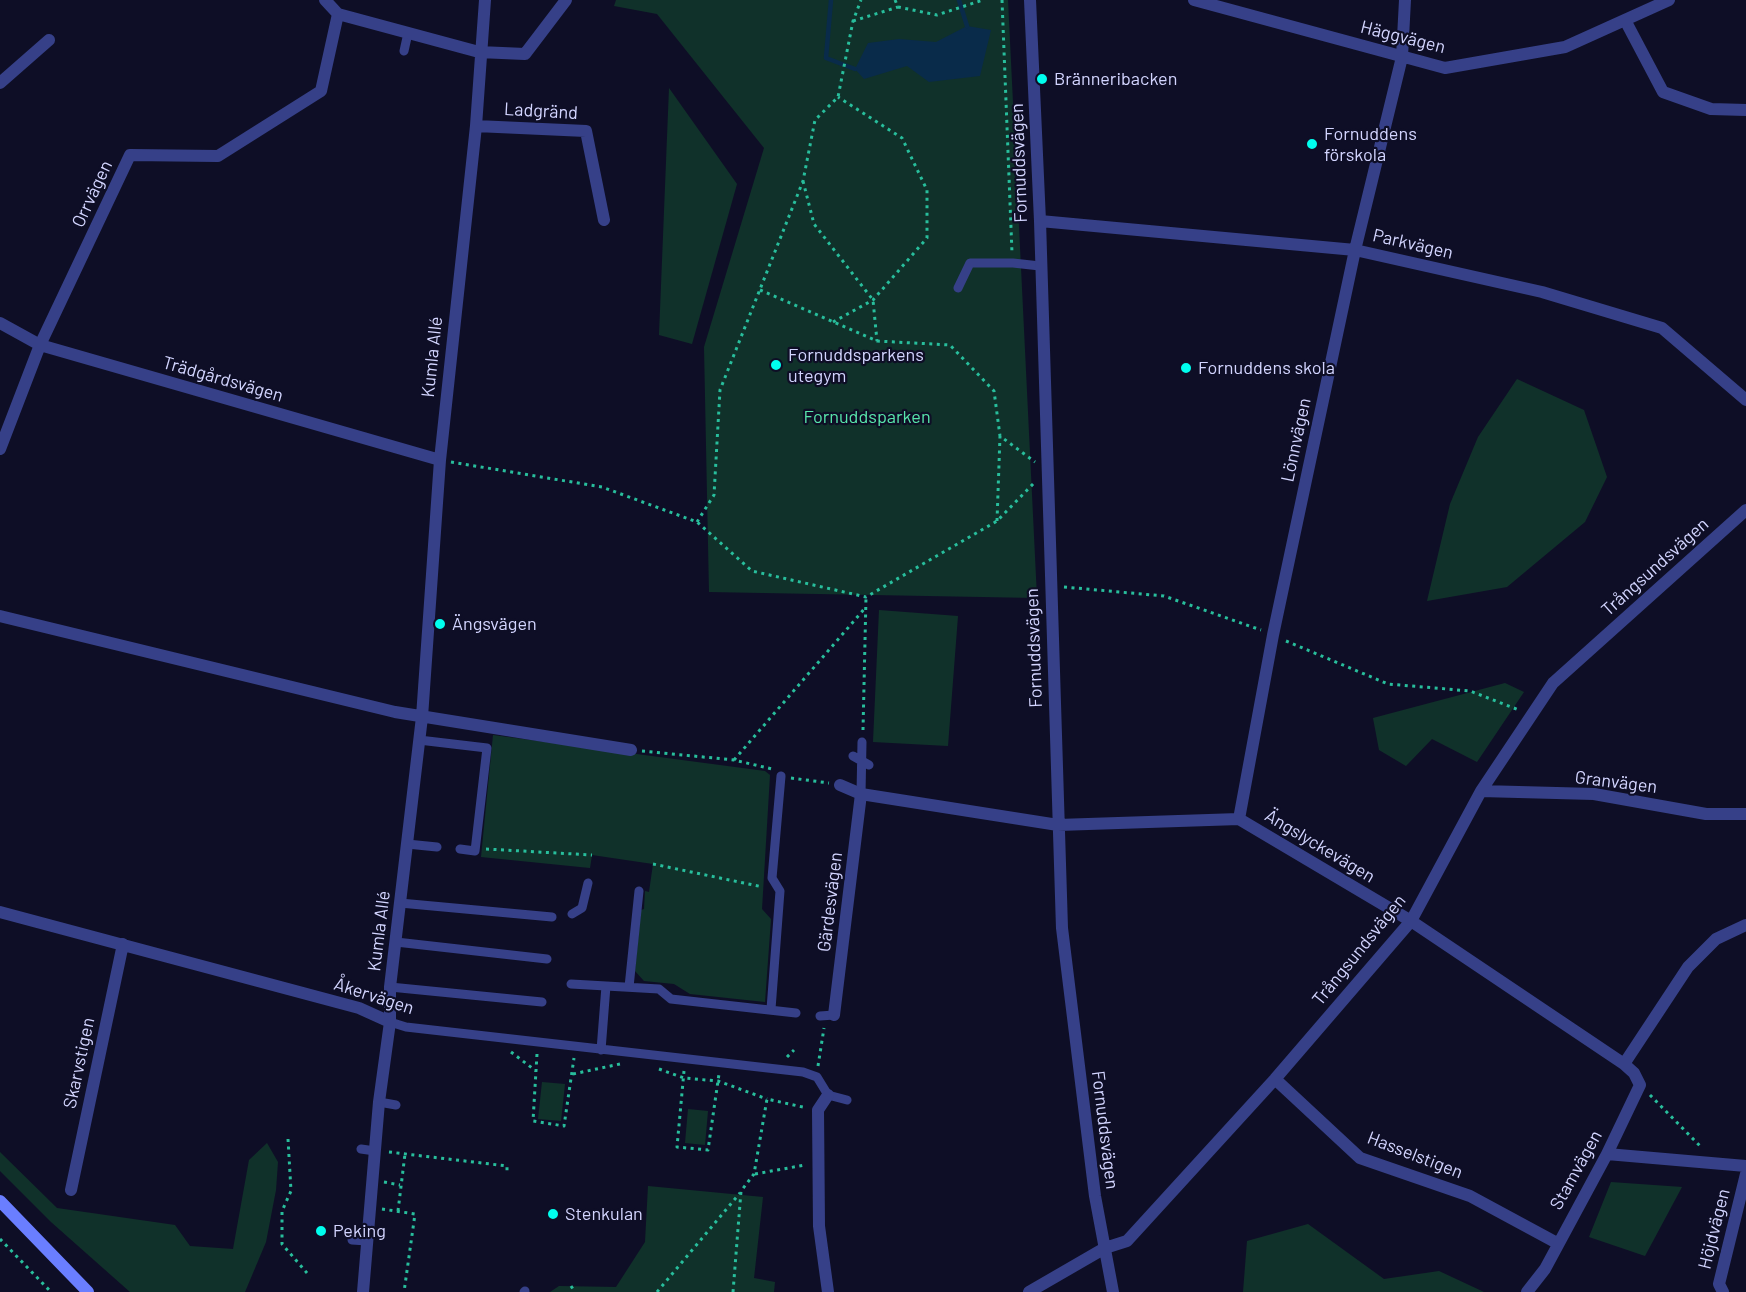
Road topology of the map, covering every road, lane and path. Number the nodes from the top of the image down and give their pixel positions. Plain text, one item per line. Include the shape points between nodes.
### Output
1 (325, 0) edge
2 (485, 0) edge
3 (566, 0) edge
4 (861, 0) edge
5 (895, 0) edge
6 (983, 0) edge
7 (1002, 0) edge
8 (1029, 0) edge
9 (1194, 0) edge
10 (1405, 0) edge
11 (1669, 0) edge
12 (898, 7) junction
13 (338, 14) junction
14 (1625, 20) junction
15 (853, 21) junction
16 (408, 33) junction
17 (49, 40) dead end
18 (404, 51) dead end
19 (479, 52) junction
20 (1402, 57) junction
21 (0, 83) edge
22 (838, 97) junction
23 (1746, 110) edge
24 (476, 126) junction
25 (803, 181) junction
26 (604, 220) dead end
27 (1040, 221) junction
28 (1355, 250) junction
29 (1013, 263) junction
30 (1040, 266) junction
31 (958, 288) dead end
32 (760, 290) junction
33 (873, 300) junction
34 (832, 322) junction
35 (0, 323) edge
36 (877, 341) junction
37 (40, 345) junction
38 (1746, 400) edge
39 (1000, 436) junction
40 (0, 449) edge
41 (441, 460) junction
42 (1046, 471) junction
43 (1746, 510) edge
44 (997, 521) junction
45 (698, 522) junction
46 (1050, 586) junction
47 (866, 597) junction
48 (866, 607) junction
49 (0, 616) edge
50 (1273, 635) junction
51 (1532, 714) junction
52 (422, 717) junction
53 (419, 740) junction
54 (862, 742) joint
55 (632, 750) joint
56 (734, 760) junction
57 (781, 776) junction
58 (840, 785) joint
59 (1481, 791) junction
60 (861, 794) junction
61 (1746, 814) edge
62 (1239, 819) junction
63 (1059, 825) junction
64 (407, 844) junction
65 (437, 847) dead end
66 (460, 849) dead end
67 (476, 849) junction
68 (592, 855) dead end
69 (653, 864) dead end
70 (588, 883) dead end
71 (639, 891) dead end
72 (780, 891) junction
73 (400, 903) junction
74 (0, 912) edge
75 (572, 914) dead end
76 (552, 917) dead end
77 (1411, 921) junction
78 (1746, 926) edge
79 (396, 942) junction
80 (123, 944) junction
81 (547, 959) dead end
82 (570, 984) dead end
83 (606, 986) junction
84 (390, 987) junction
85 (629, 987) junction
86 (542, 1002) dead end
87 (771, 1009) junction
88 (796, 1013) dead end
89 (834, 1015) junction
90 (820, 1016) dead end
91 (390, 1022) junction
92 (493, 1037) junction
93 (538, 1043) junction
94 (575, 1047) junction
95 (601, 1050) junction
96 (686, 1059) junction
97 (627, 1063) dead end
98 (721, 1063) junction
99 (1624, 1064) junction
100 (656, 1068) dead end
101 (536, 1071) junction
102 (573, 1074) junction
103 (817, 1077) junction
104 (684, 1078) junction
105 (1275, 1079) junction
106 (718, 1082) junction
107 (1640, 1085) junction
108 (828, 1095) junction
109 (766, 1099) junction
110 (847, 1100) dead end
111 (379, 1102) junction
112 (396, 1105) dead end
113 (818, 1110) junction
114 (288, 1139) dead end
115 (360, 1149) dead end
116 (375, 1151) junction
117 (405, 1154) junction
118 (1607, 1154) junction
119 (818, 1162) junction
120 (1718, 1164) junction
121 (1746, 1166) edge
122 (507, 1171) dead end
123 (754, 1174) junction
124 (1746, 1174) edge
125 (71, 1190) dead end
126 (741, 1191) junction
127 (0, 1201) edge
128 (370, 1208) junction
129 (398, 1212) junction
130 (0, 1239) edge
131 (352, 1240) dead end
132 (367, 1241) junction
133 (1557, 1243) junction
134 (1105, 1248) junction
135 (307, 1273) dead end
136 (571, 1286) dead end
137 (365, 1291) edge
138 (51, 1292) edge
139 (86, 1292) edge
140 (404, 1292) edge
141 (575, 1292) edge
142 (657, 1292) edge
143 (734, 1292) edge
144 (828, 1292) edge
145 (1029, 1292) edge
146 (1113, 1292) edge
147 (1527, 1292) edge
148 (1723, 1292) edge

1 - 13 street
2 - 19 street, Kumla Allé
3 - 19 street via 525,54
4 - 15 path
5 - 12 path
6 - 12 path via 937,15
7 - 29 path
8 - 27 street, Fornuddsvägen
9 - 20 street, Häggvägen
10 - 20 street, Lönnvägen
11 - 14 street, Häggvägen
12 - 15 path
13 - 16 street
13 - 37 street, Orrvägen via 321,91 218,156 130,155
14 - 20 street, Häggvägen via 1564,47 1445,68
14 - 23 street via 1664,92 1711,109
15 - 22 path
16 - 18 lane
16 - 19 street
17 - 21 street
19 - 24 street, Kumla Allé
20 - 28 street, Lönnvägen
22 - 25 path via 815,120
22 - 33 path via 902,138 927,190 927,238
24 - 26 street, Ladgränd via 586,131
24 - 41 street, Kumla Allé
25 - 32 path
25 - 33 path via 814,224
27 - 28 street, Parkvägen
27 - 30 street, Fornuddsvägen
28 - 38 street, Parkvägen via 1542,292 1662,328
28 - 50 street, Lönnvägen
29 - 30 lane
29 - 31 lane via 970,263
30 - 42 street, Fornuddsvägen
32 - 34 path
32 - 45 path via 720,390 714,495
33 - 34 path
33 - 36 path
34 - 36 path
35 - 37 street, Trädgårdsvägen
36 - 39 path via 950,345 994,391
37 - 40 street, Orrvägen
37 - 41 street, Trädgårdsvägen
39 - 42 path
39 - 44 path
41 - 45 path via 602,487
41 - 52 street, Kumla Allé
42 - 44 path
42 - 46 street, Fornuddsvägen
43 - 51 street, Trångsundsvägen via 1553,683
44 - 47 path
45 - 47 path via 752,571
46 - 50 path via 1164,596
46 - 63 street, Fornuddsvägen
47 - 48 path
48 - 54 path
48 - 56 path
49 - 52 street
50 - 51 path via 1388,684 1470,692
50 - 62 street, Lönnvägen
51 - 59 street, Trångsundsvägen
52 - 53 street, Kumla Allé
52 - 55 street
53 - 64 street, Kumla Allé
53 - 67 lane via 487,748
54 - 60 lane
55 - 56 path
56 - 57 path via 767,766
57 - 58 path
57 - 72 lane via 772,878
58 - 60 street
59 - 61 street, Granvägen via 1594,794 1706,814
59 - 77 street, Trångsundsvägen
60 - 63 street
60 - 89 street, Gärdesvägen
62 - 63 street, Ängslyckevägen
62 - 77 street, Ängslyckevägen
63 - 134 street, Fornuddsvägen via 1062,928
64 - 65 lane
64 - 73 street, Kumla Allé
66 - 67 lane
67 - 68 path
69 - 72 path
70 - 75 lane via 582,908
71 - 85 lane
72 - 87 lane
73 - 76 lane
73 - 79 street, Kumla Allé
74 - 80 street, Åkervägen
77 - 99 street, Ängslyckevägen
77 - 105 street, Trångsundsvägen
78 - 99 street via 1716,939 1688,968
79 - 81 lane
79 - 84 street, Kumla Allé
80 - 91 street, Åkervägen via 359,1008
80 - 125 street, Skarvstigen
82 - 83 lane
83 - 85 lane
83 - 95 lane
84 - 86 lane
84 - 91 street, Kumla Allé
85 - 87 lane via 659,989 670,999
87 - 88 lane
89 - 90 lane
89 - 103 path via 824,1024
91 - 92 lane, Åkervägen
91 - 111 street, Kumla Allé
92 - 93 lane, Åkervägen
92 - 101 path
93 - 94 lane, Åkervägen
93 - 101 path
94 - 95 lane, Åkervägen
94 - 102 path
95 - 96 lane, Åkervägen
96 - 98 lane, Åkervägen
96 - 104 path
97 - 102 path
98 - 103 lane, Åkervägen via 803,1071
98 - 106 path
99 - 107 street
100 - 104 path
101 - 102 path via 533,1121 564,1126
103 - 108 lane
104 - 106 path
104 - 106 path via 677,1147 708,1150
105 - 133 street, Hasselstigen via 1360,1158 1470,1196
105 - 134 street, Trångsundsvägen via 1127,1241
106 - 109 path
107 - 118 street, Stamvägen
107 - 120 path
108 - 110 lane
108 - 113 street
109 - 113 path
109 - 123 path
111 - 112 lane
111 - 116 street, Kumla Allé
113 - 119 street
114 - 135 path via 291,1191 282,1211 282,1244
115 - 116 lane
116 - 117 path
116 - 128 street, Kumla Allé
117 - 122 path via 507,1166
117 - 129 path
118 - 120 street
118 - 133 street, Stamvägen
119 - 123 path
119 - 144 street via 819,1226
120 - 121 street
123 - 126 path
124 - 148 street, Höjdvägen via 1719,1284
126 - 142 path
126 - 143 path
127 - 139 main road
128 - 129 path
128 - 132 street, Kumla Allé
129 - 140 path via 415,1214
130 - 138 path
131 - 132 lane
132 - 137 street, Kumla Allé
133 - 147 street, Stamvägen via 1545,1269
134 - 145 street, Trångsundsvägen
134 - 146 street, Fornuddsvägen
136 - 141 path

